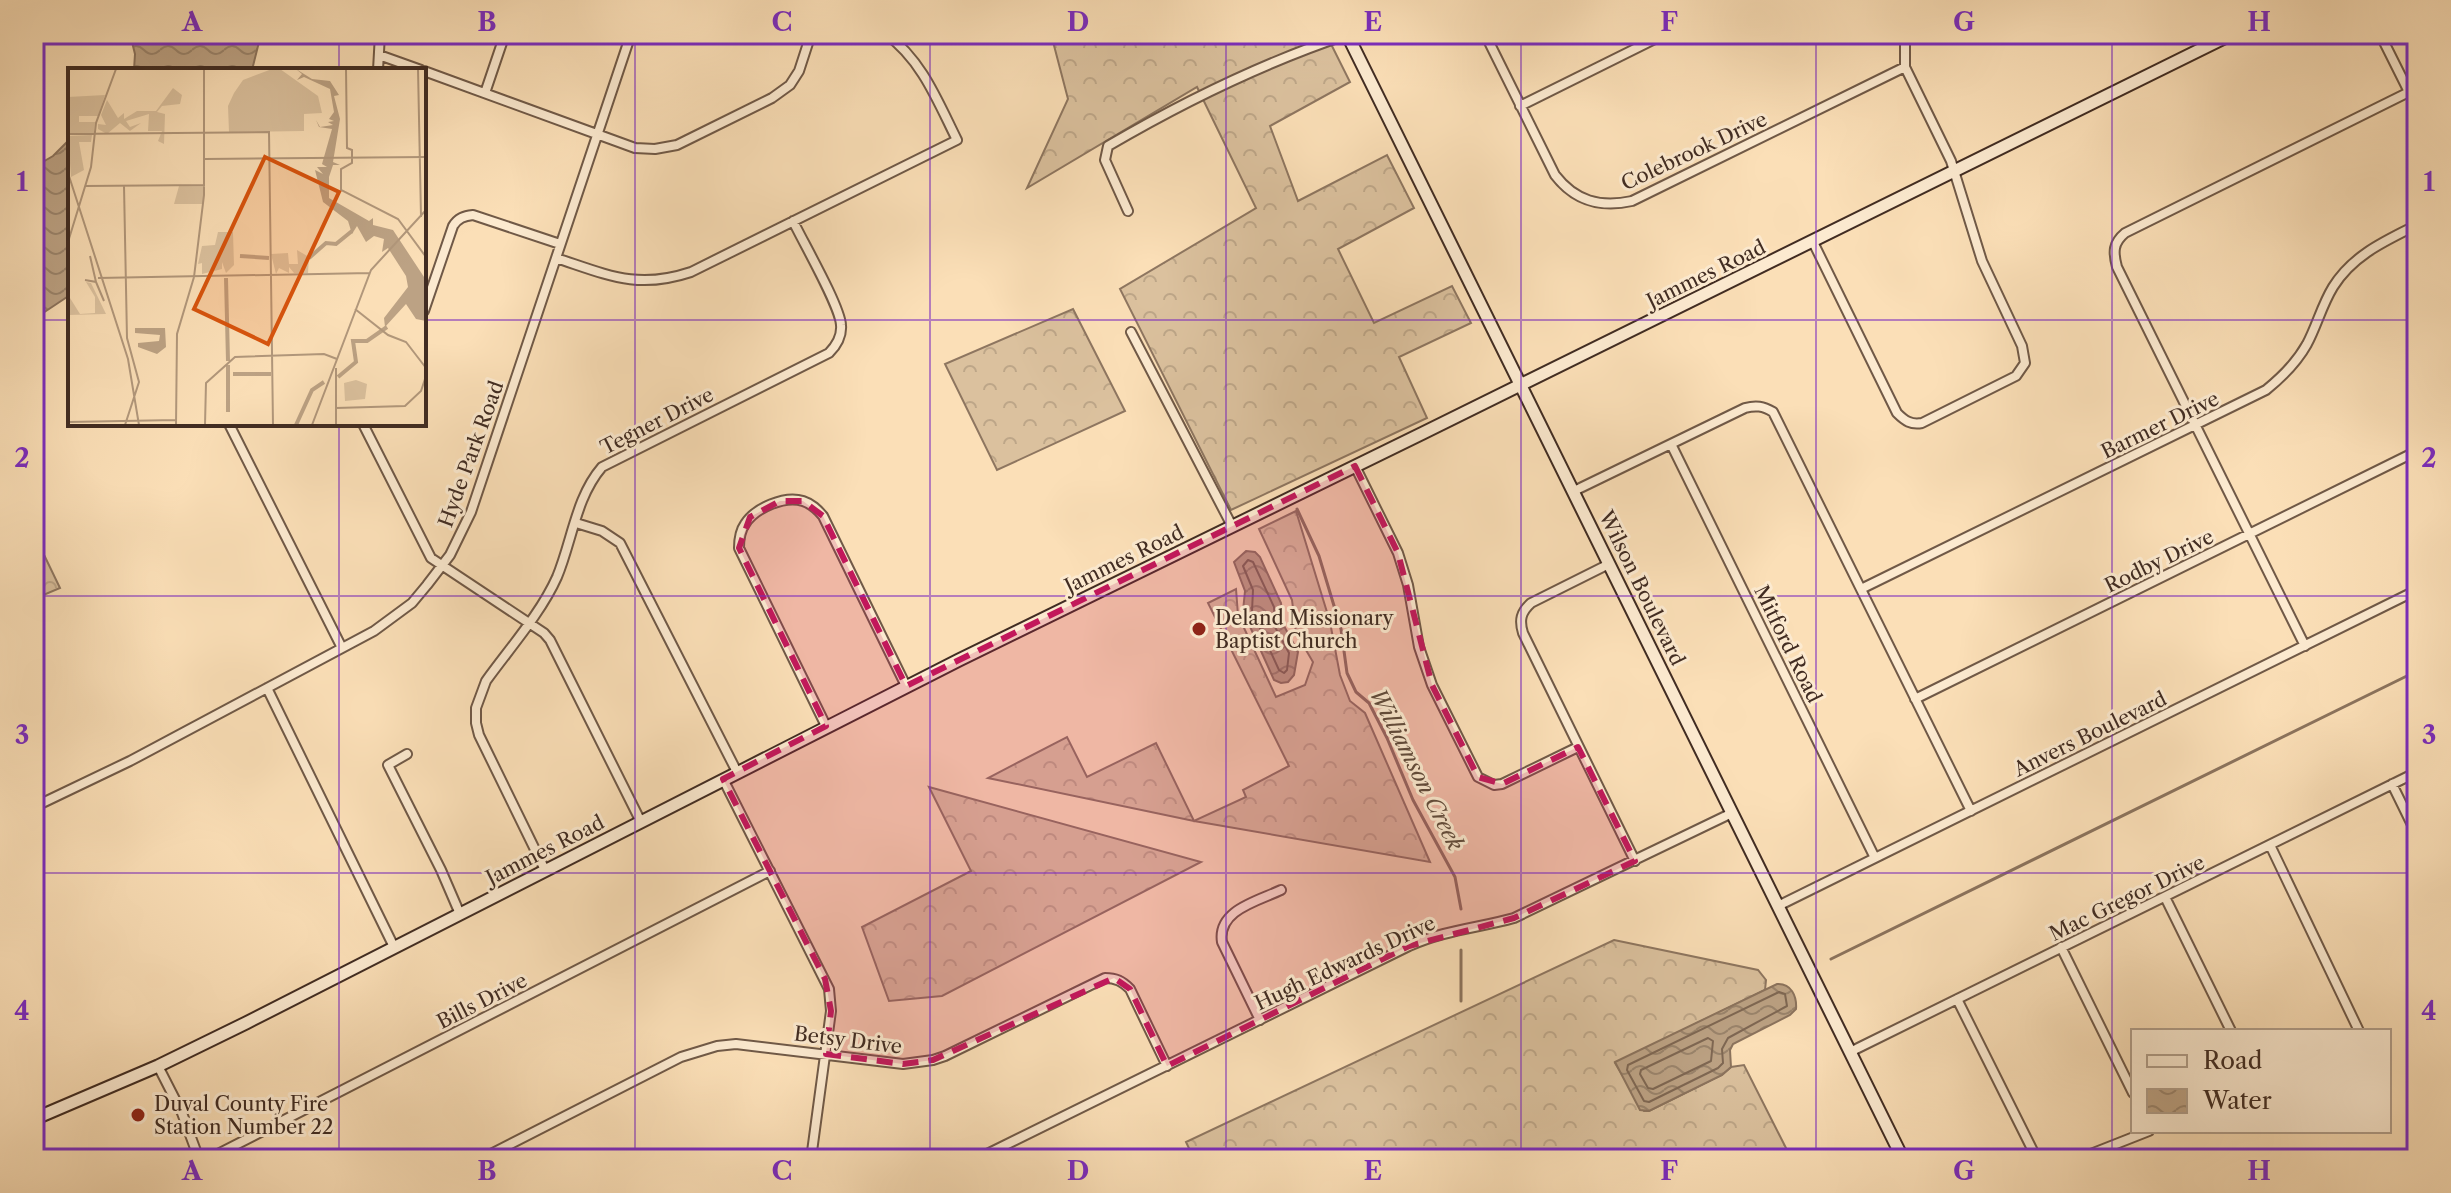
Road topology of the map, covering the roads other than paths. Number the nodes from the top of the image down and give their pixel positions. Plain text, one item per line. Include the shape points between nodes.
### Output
1 (380, 34) edge
2 (505, 34) edge
3 (631, 34) edge
4 (811, 34) edge
5 (886, 34) edge
6 (1348, 34) edge
7 (1485, 34) edge
8 (1665, 34) edge
9 (1905, 34) edge
10 (2232, 34) edge
11 (2380, 34) edge
12 (379, 55) junction
13 (1905, 67) junction
14 (378, 68) edge
15 (414, 68) edge
16 (426, 72) edge
17 (2413, 90) edge
18 (485, 93) junction
19 (1520, 106) junction
20 (597, 134) junction
21 (1955, 171) junction
22 (1128, 211) dead end
23 (793, 221) junction
24 (2417, 225) edge
25 (1813, 242) junction
26 (560, 244) junction
27 (556, 258) junction
28 (426, 305) edge
29 (1131, 332) dead end
30 (1522, 385) junction
31 (2195, 425) junction
32 (230, 426) edge
33 (364, 426) edge
34 (1671, 444) junction
35 (2417, 451) edge
36 (1355, 466) junction
37 (1574, 491) junction
38 (576, 523) junction
39 (1232, 526) junction
40 (2249, 534) junction
41 (1609, 564) junction
42 (443, 566) junction
43 (1861, 589) junction
44 (2417, 590) edge
45 (528, 622) junction
46 (2305, 646) junction
47 (342, 648) junction
48 (906, 686) junction
49 (267, 688) junction
50 (1915, 699) junction
51 (826, 726) junction
52 (1578, 747) junction
53 (407, 754) dead end
54 (737, 772) junction
55 (2417, 772) edge
56 (723, 779) junction
57 (2392, 784) junction
58 (34, 807) edge
59 (1971, 811) junction
60 (1732, 813) junction
61 (641, 822) junction
62 (2417, 835) edge
63 (2270, 845) junction
64 (1875, 858) junction
65 (1635, 861) junction
66 (545, 870) junction
67 (770, 871) junction
68 (1281, 890) dead end
69 (2165, 897) junction
70 (1778, 906) junction
71 (460, 914) junction
72 (394, 947) junction
73 (2061, 947) junction
74 (1957, 999) junction
75 (1260, 1020) junction
76 (2230, 1029) edge
77 (2358, 1029) edge
78 (1850, 1052) junction
79 (826, 1054) junction
80 (158, 1066) junction
81 (1167, 1066) junction
82 (2131, 1089) edge
83 (34, 1119) edge
84 (2144, 1133) edge
85 (199, 1159) edge
86 (208, 1159) edge
87 (481, 1159) edge
88 (739, 1159) edge
89 (792, 1159) edge
90 (811, 1159) edge
91 (977, 1159) edge
92 (1903, 1159) edge
93 (2037, 1159) edge
94 (2078, 1159) edge

1 - 12 street
2 - 18 street
3 - 20 street, Hyde Park Road
4 - 20 street via 799,71 781,92 677,145 635,148
5 - 23 street via 917,64 957,140
6 - 22 street via 1249,72 1108,146 1105,160
6 - 30 street, Wilson Boulevard
7 - 19 street, Colebrook Drive
8 - 19 street
9 - 13 street
10 - 21 street, Jammes Road
11 - 17 street
12 - 14 street
12 - 15 street
13 - 19 street, Colebrook Drive via 1616,205 1591,202 1563,186
13 - 21 street
16 - 18 street
17 - 31 street via 2118,239 2117,267
18 - 20 street
20 - 26 street, Hyde Park Road
21 - 25 street, Jammes Road
21 - 25 street via 1982,261 2025,363 2016,376 1922,423 1897,413
23 - 27 street via 691,272 657,281 624,279
23 - 38 street, Tegner Drive via 840,316 836,345 610,461 593,478
24 - 31 street, Barmer Drive via 2377,245 2342,275 2300,356 2277,381
25 - 30 street, Jammes Road
26 - 27 street, Hyde Park Road
26 - 28 street via 465,216 453,226
27 - 42 street, Hyde Park Road via 471,512
29 - 39 street
30 - 36 street, Jammes Road
30 - 37 street, Wilson Boulevard
31 - 40 street
31 - 43 street, Barmer Drive
32 - 47 street
33 - 42 street via 431,558
34 - 37 street
34 - 43 street via 1745,408 1755,405 1773,412
34 - 64 street, Mitford Road
35 - 40 street, Rodby Drive
36 - 39 street, Jammes Road
36 - 52 street via 1398,553 1432,685 1478,777 1502,784
37 - 41 street, Wilson Boulevard
38 - 45 street, Tegner Drive via 557,577
38 - 54 street via 620,543
39 - 48 street, Jammes Road
40 - 46 street
40 - 50 street, Rodby Drive
41 - 52 street via 1531,603 1521,617 1523,633
41 - 60 street, Wilson Boulevard
42 - 45 street
42 - 47 street, Hyde Park Road via 394,618
43 - 50 street
44 - 46 street, Anvers Boulevard
45 - 61 street via 550,640
45 - 66 street, Tegner Drive via 486,681 476,723
46 - 59 street, Anvers Boulevard
47 - 49 street, Hyde Park Road
48 - 51 street, Jammes Road
48 - 51 street via 823,516 814,506 780,501 750,517 739,548
49 - 58 street, Hyde Park Road
49 - 72 street
50 - 59 street
51 - 54 street, Jammes Road
52 - 65 street
53 - 71 street via 388,765
54 - 56 street, Jammes Road
55 - 57 street, Mac Gregor Drive
56 - 61 street, Jammes Road
56 - 67 street
57 - 62 street
57 - 63 street, Mac Gregor Drive
59 - 64 street, Anvers Boulevard
60 - 65 street, Hugh Edwards Drive
60 - 70 street, Wilson Boulevard
61 - 66 street, Jammes Road
63 - 69 street, Mac Gregor Drive
63 - 77 street
64 - 70 street, Anvers Boulevard
65 - 75 street, Hugh Edwards Drive via 1514,918 1427,938
66 - 71 street, Jammes Road
67 - 79 street via 829,989
67 - 86 street, Bills Drive
68 - 75 street via 1235,912 1221,934
69 - 73 street, Mac Gregor Drive
69 - 76 street
70 - 78 street, Wilson Boulevard
71 - 72 street, Jammes Road
72 - 80 street, Jammes Road
73 - 74 street, Mac Gregor Drive
73 - 82 street
74 - 78 street, Mac Gregor Drive
74 - 93 street
75 - 81 street, Hugh Edwards Drive
78 - 92 street, Wilson Boulevard
79 - 81 street, Betsy Drive via 903,1064 933,1060 1096,981 1114,978 1130,989
79 - 87 street, Betsy Drive via 736,1044 698,1050
79 - 90 street
80 - 83 street, Jammes Road
80 - 85 street
81 - 91 street, Hugh Edwards Drive
84 - 94 street
88 - 89 street

